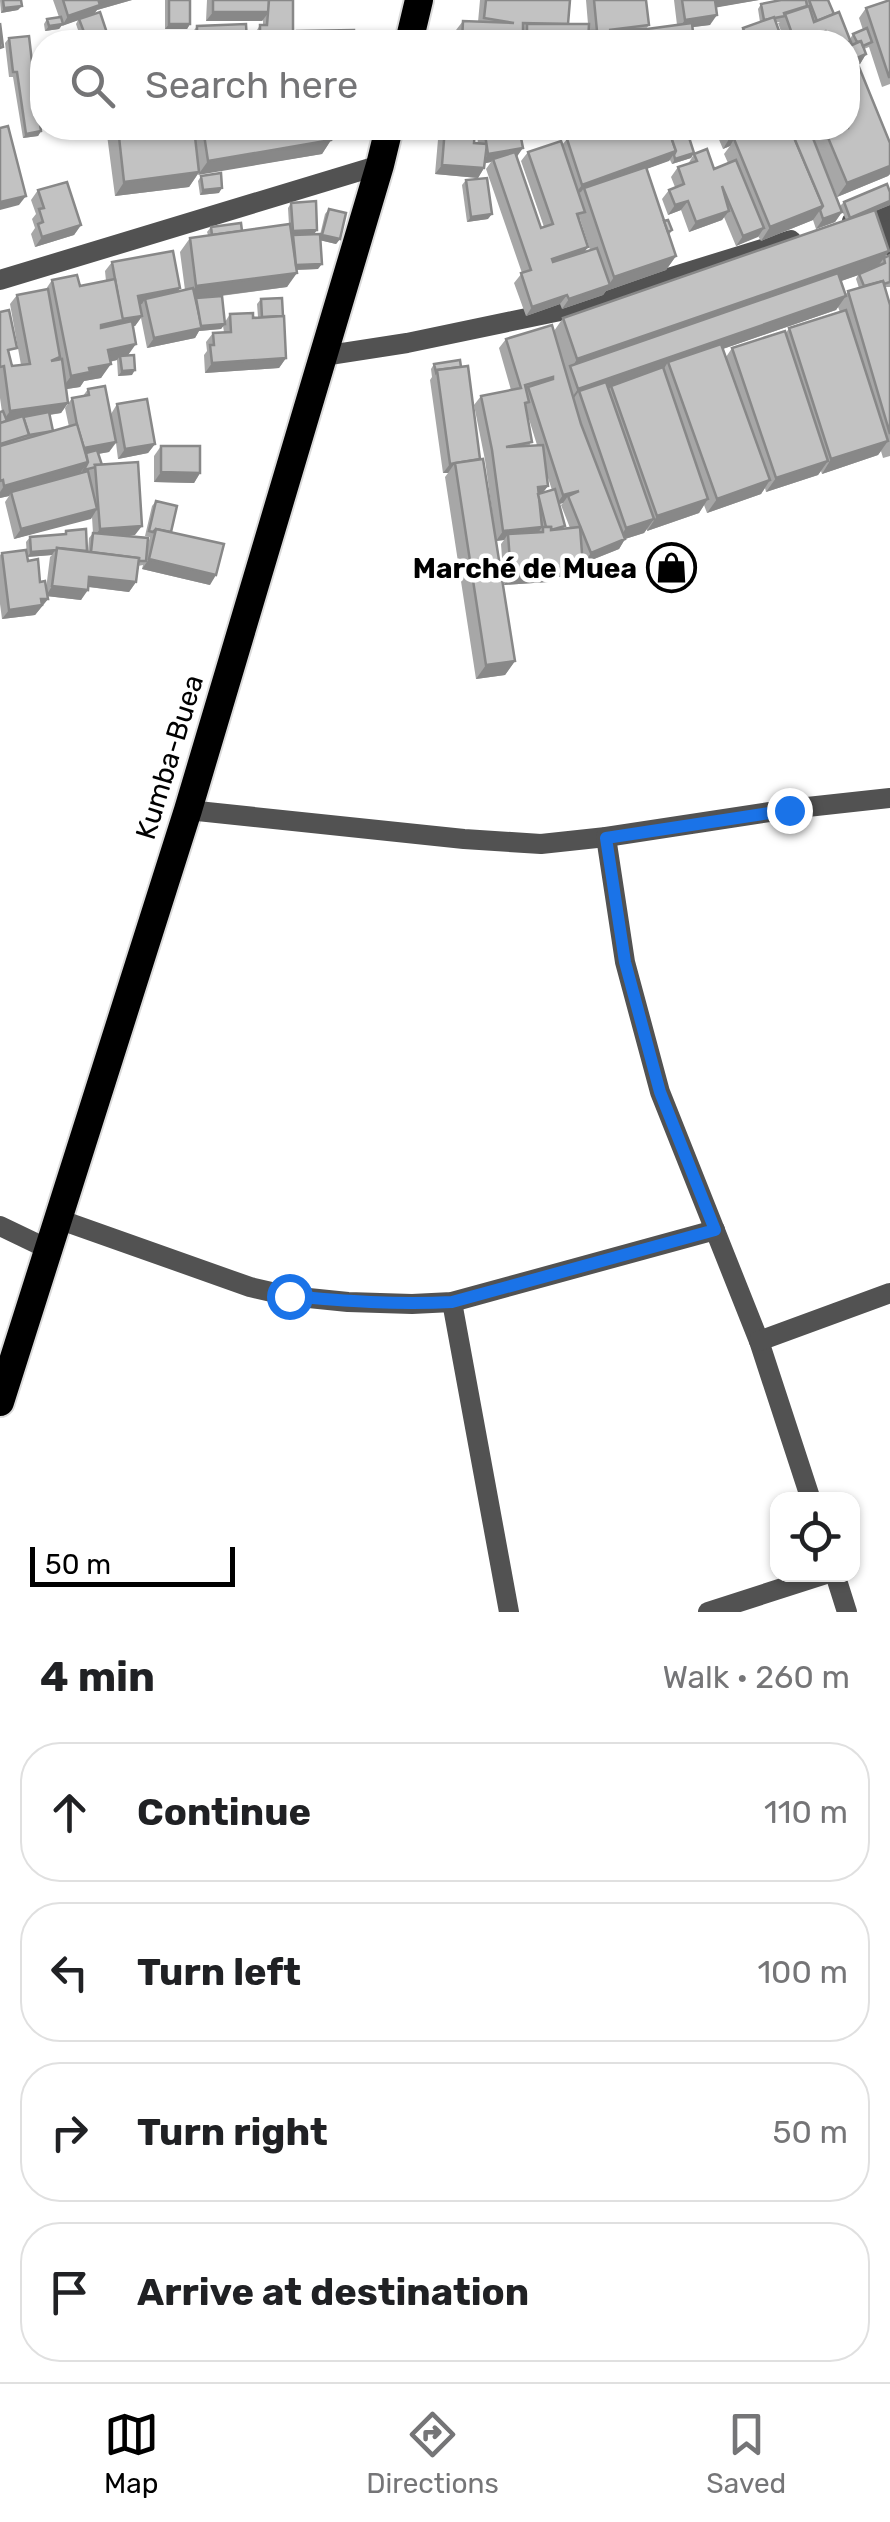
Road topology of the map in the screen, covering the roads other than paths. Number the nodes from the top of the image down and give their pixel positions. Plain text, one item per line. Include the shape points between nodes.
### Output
1 (419, 0) edge
2 (412, 30) edge
3 (386, 140) edge
4 (380, 165) junction
5 (884, 211) edge
6 (841, 224) edge
7 (804, 236) edge
8 (890, 246) edge
9 (0, 280) edge
10 (322, 356) junction
11 (890, 798) edge
12 (188, 810) junction
13 (606, 838) junction
14 (58, 1219) junction
15 (0, 1226) edge
16 (715, 1230) junction
17 (48, 1250) junction
18 (890, 1292) edge
19 (452, 1302) junction
20 (759, 1340) junction
21 (0, 1402) edge
22 (808, 1492) edge
23 (801, 1582) edge
24 (839, 1582) edge
25 (509, 1612) edge
26 (708, 1612) edge
27 (848, 1612) edge

1 - 2 highway
3 - 4 highway, Kumba-Buea
4 - 9 street
4 - 10 highway, Kumba-Buea
5 - 6 street
5 - 8 street
7 - 10 street via 565,310
10 - 12 highway, Kumba-Buea
11 - 13 street
12 - 13 street via 541,844
12 - 14 highway, Kumba-Buea
13 - 16 street via 625,962 660,1092
14 - 17 highway, Kumba-Buea
14 - 19 street via 289,1296
15 - 17 street
16 - 19 street
16 - 20 street
17 - 21 highway, Kumba-Buea
18 - 20 street
19 - 25 street
20 - 22 street
23 - 26 street
24 - 27 street

